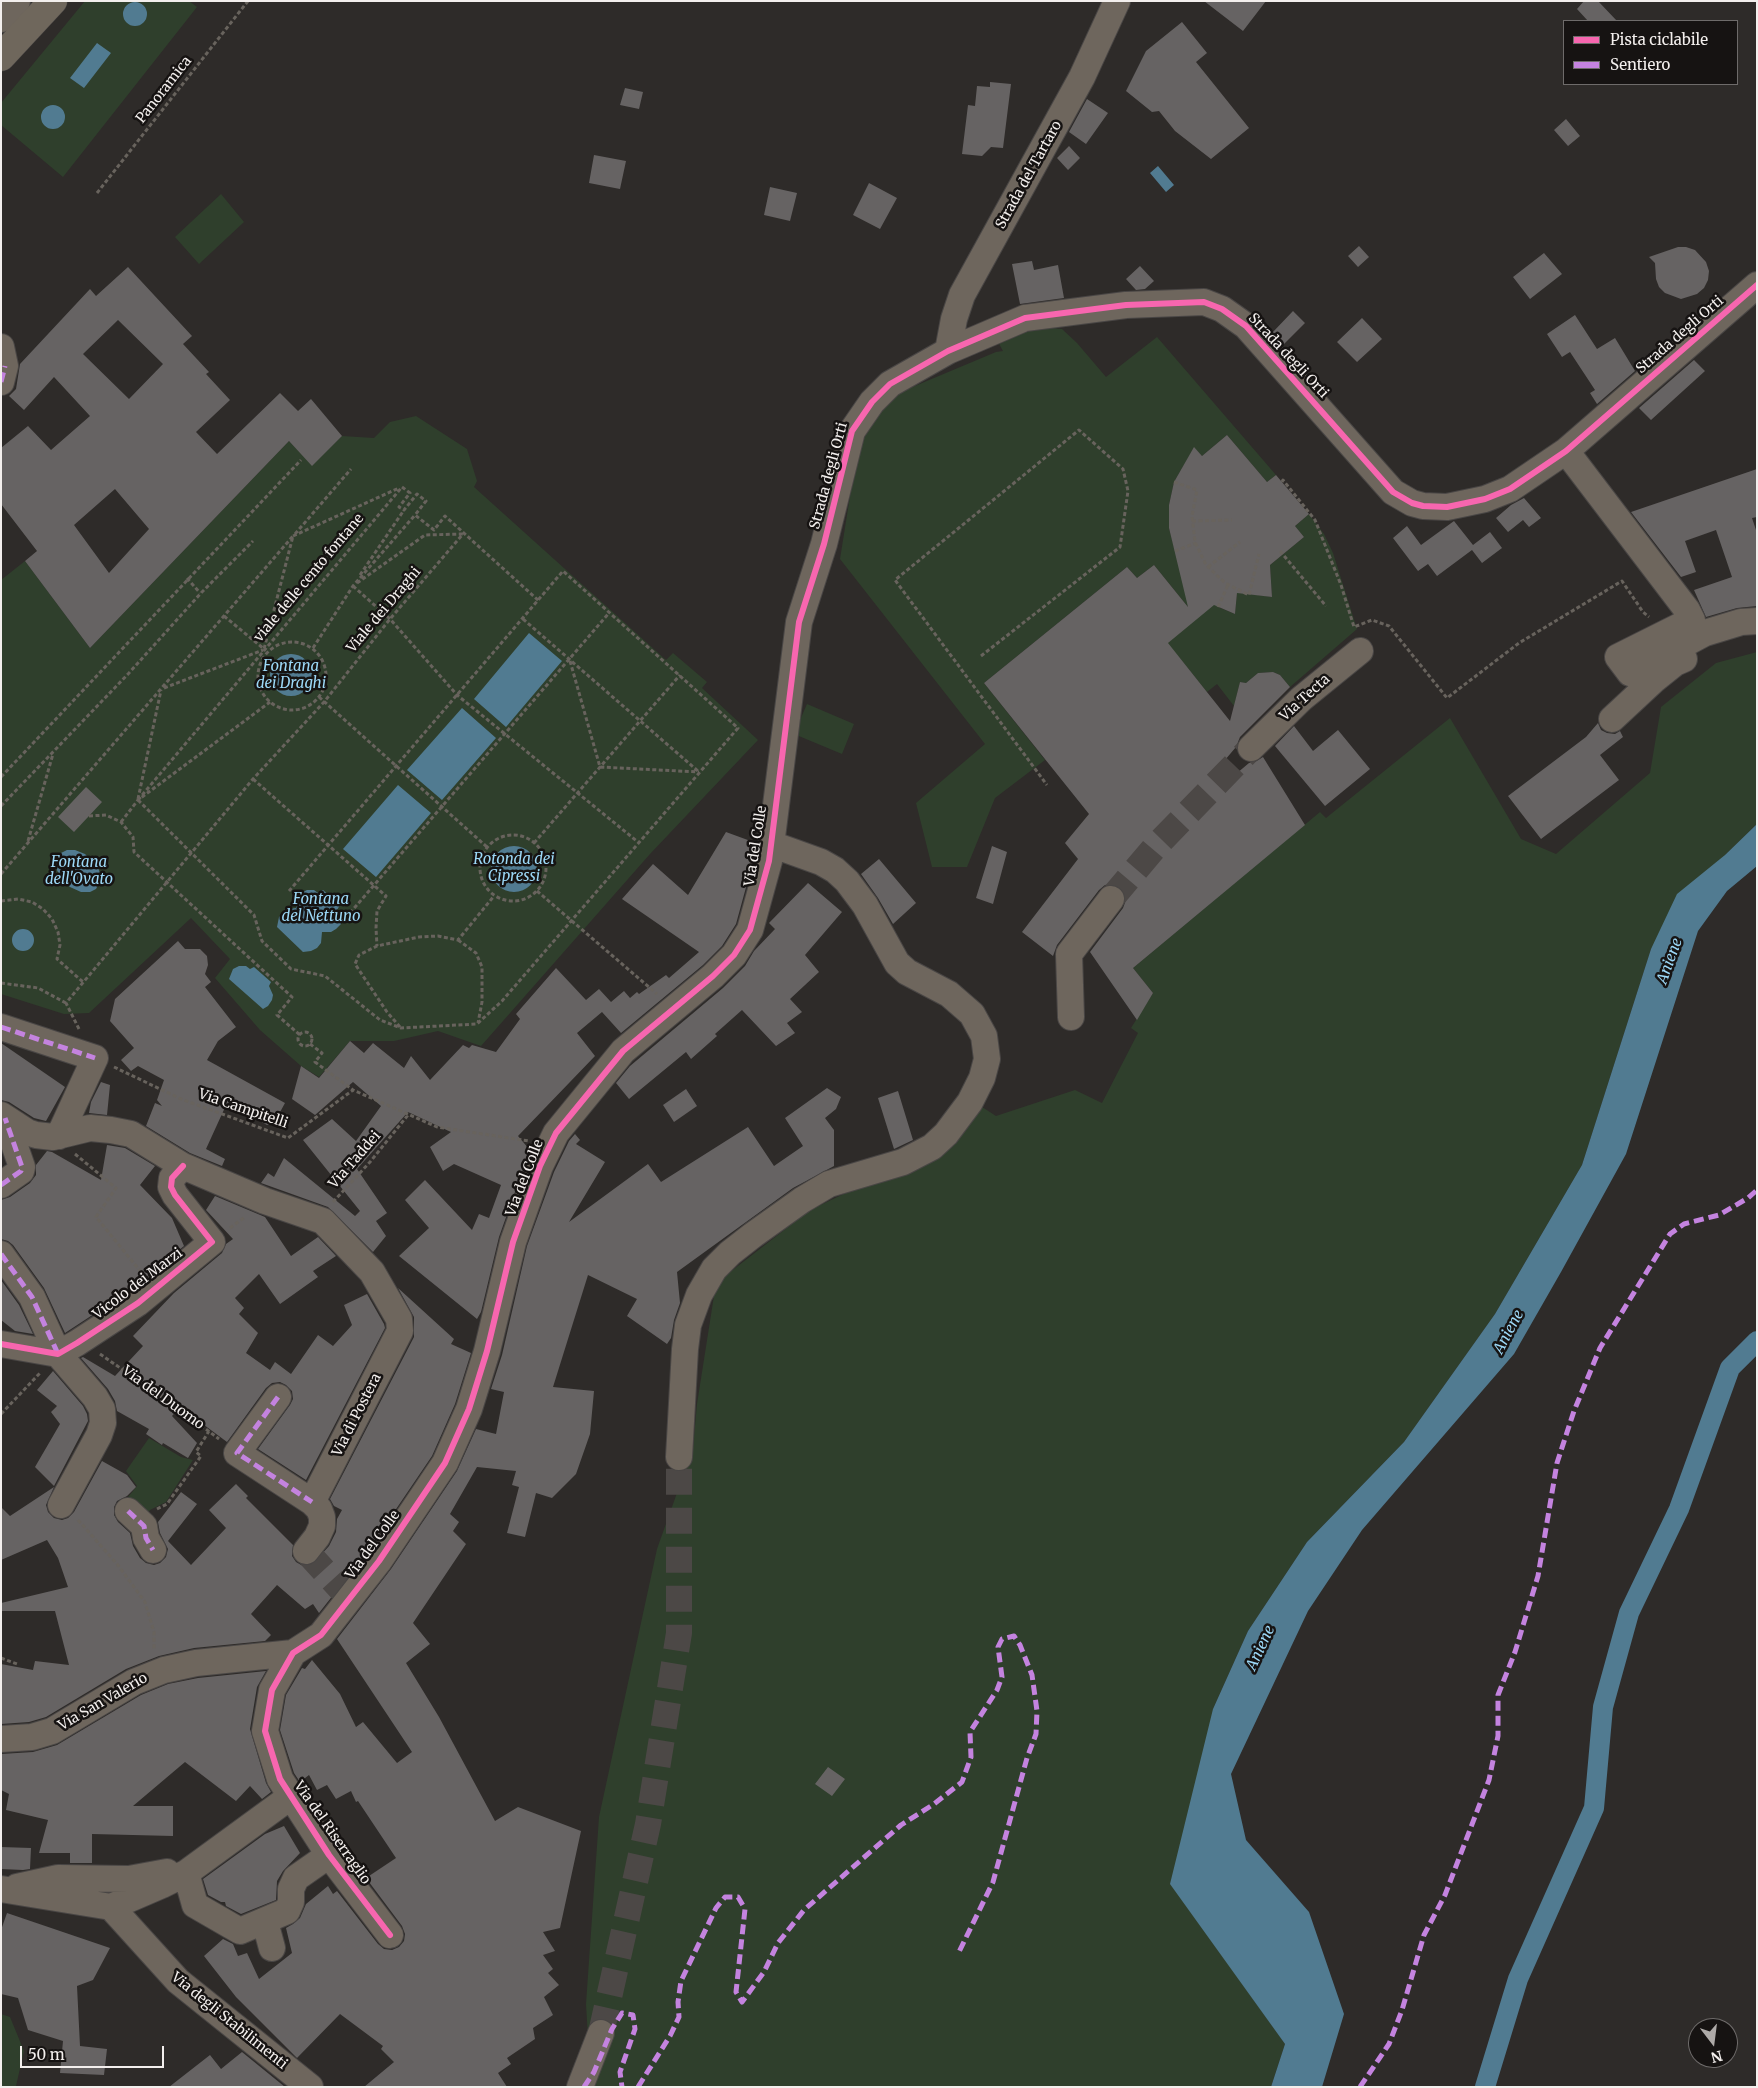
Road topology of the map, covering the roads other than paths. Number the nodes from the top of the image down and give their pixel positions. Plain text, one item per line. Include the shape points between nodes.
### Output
1 (17, 1) edge
2 (53, 1) edge
3 (1118, 1) edge
4 (1, 18) edge
5 (1, 57) edge
6 (1757, 285) edge
7 (948, 351) junction
8 (1566, 451) junction
9 (1682, 603) junction
10 (1654, 620) road end
11 (1757, 621) edge
12 (1757, 632) edge
13 (1360, 651) dead end
14 (793, 668) joint
15 (1612, 719) dead end
16 (1251, 748) tunnel mouth
17 (772, 844) junction
18 (1111, 899) tunnel mouth
19 (1071, 1017) dead end
20 (1, 1027) edge
21 (3, 1116) edge
22 (56, 1136) junction
23 (184, 1166) junction
24 (1, 1185) edge
25 (1, 1254) edge
26 (1, 1344) edge
27 (67, 1349) junction
28 (278, 1398) dead end
29 (679, 1458) tunnel mouth
30 (312, 1502) junction
31 (61, 1505) road end
32 (136, 1519) road end
33 (153, 1550) dead end
34 (306, 1551) dead end
35 (293, 1654) junction
36 (1, 1738) edge
37 (290, 1797) junction
38 (329, 1855) junction
39 (190, 1870) junction
40 (5, 1889) edge
41 (111, 1907) junction
42 (264, 1922) junction
43 (390, 1935) dead end
44 (272, 1948) dead end
45 (600, 2033) tunnel mouth
46 (310, 2087) edge
47 (580, 2087) edge

1 - 4 street
2 - 5 main road
3 - 7 street, Strada del Tartaro via 1082,77 962,295
6 - 8 street, Strada degli Orti
7 - 8 street, Strada degli Orti via 994,330 1036,316 1126,305 1204,302 1222,309 1246,326 1394,492 1412,503 1447,507 1485,499 1510,489
7 - 14 street, Strada degli Orti via 885,387 852,431 824,544 800,622
8 - 9 street
9 - 10 street
9 - 11 street via 1692,620 1618,657 1630,673 1706,633 1741,622
12 - 15 street via 1675,663
13 - 16 street, Via Tecta via 1301,699
14 - 17 street, Via del Colle
17 - 29 street via 821,862 841,875 865,905 897,963 907,972 949,994 972,1014 981,1028 987,1060 970,1102 946,1134 928,1150 909,1160 828,1184 730,1253 709,1278 688,1325
17 - 35 street, Via del Colle via 763,886 746,937 734,955 609,1066 550,1144 513,1242 487,1351 466,1418 454,1444 439,1473 379,1560 320,1635
18 - 19 street via 1069,954
20 - 22 street via 95,1058
21 - 22 street via 27,1132
21 - 24 street via 22,1167
22 - 23 street via 90,1128 126,1133
23 - 27 street, Vicolo dei Marzi via 171,1179 171,1188 212,1242 155,1290
23 - 30 street, Via di Postera via 265,1201 318,1218 372,1272 399,1319 399,1334
25 - 27 street
26 - 27 street
27 - 31 street via 103,1416 99,1435
28 - 30 street via 237,1454
30 - 34 street via 321,1513 322,1526
32 - 33 street
35 - 36 street, Via San Valerio via 196,1663 154,1673 52,1731 32,1738
35 - 37 street, Via del Riserraglio via 272,1690 266,1731 280,1779
37 - 38 street, Via del Riserraglio
37 - 39 street
38 - 42 street via 296,1878 287,1911
38 - 43 street, Via del Riserraglio
39 - 40 street via 130,1879 58,1878
39 - 41 street
39 - 42 street via 195,1905 240,1931
40 - 41 street
41 - 46 street, Via degli Stabilimenti via 178,1981
42 - 44 street
45 - 47 street

